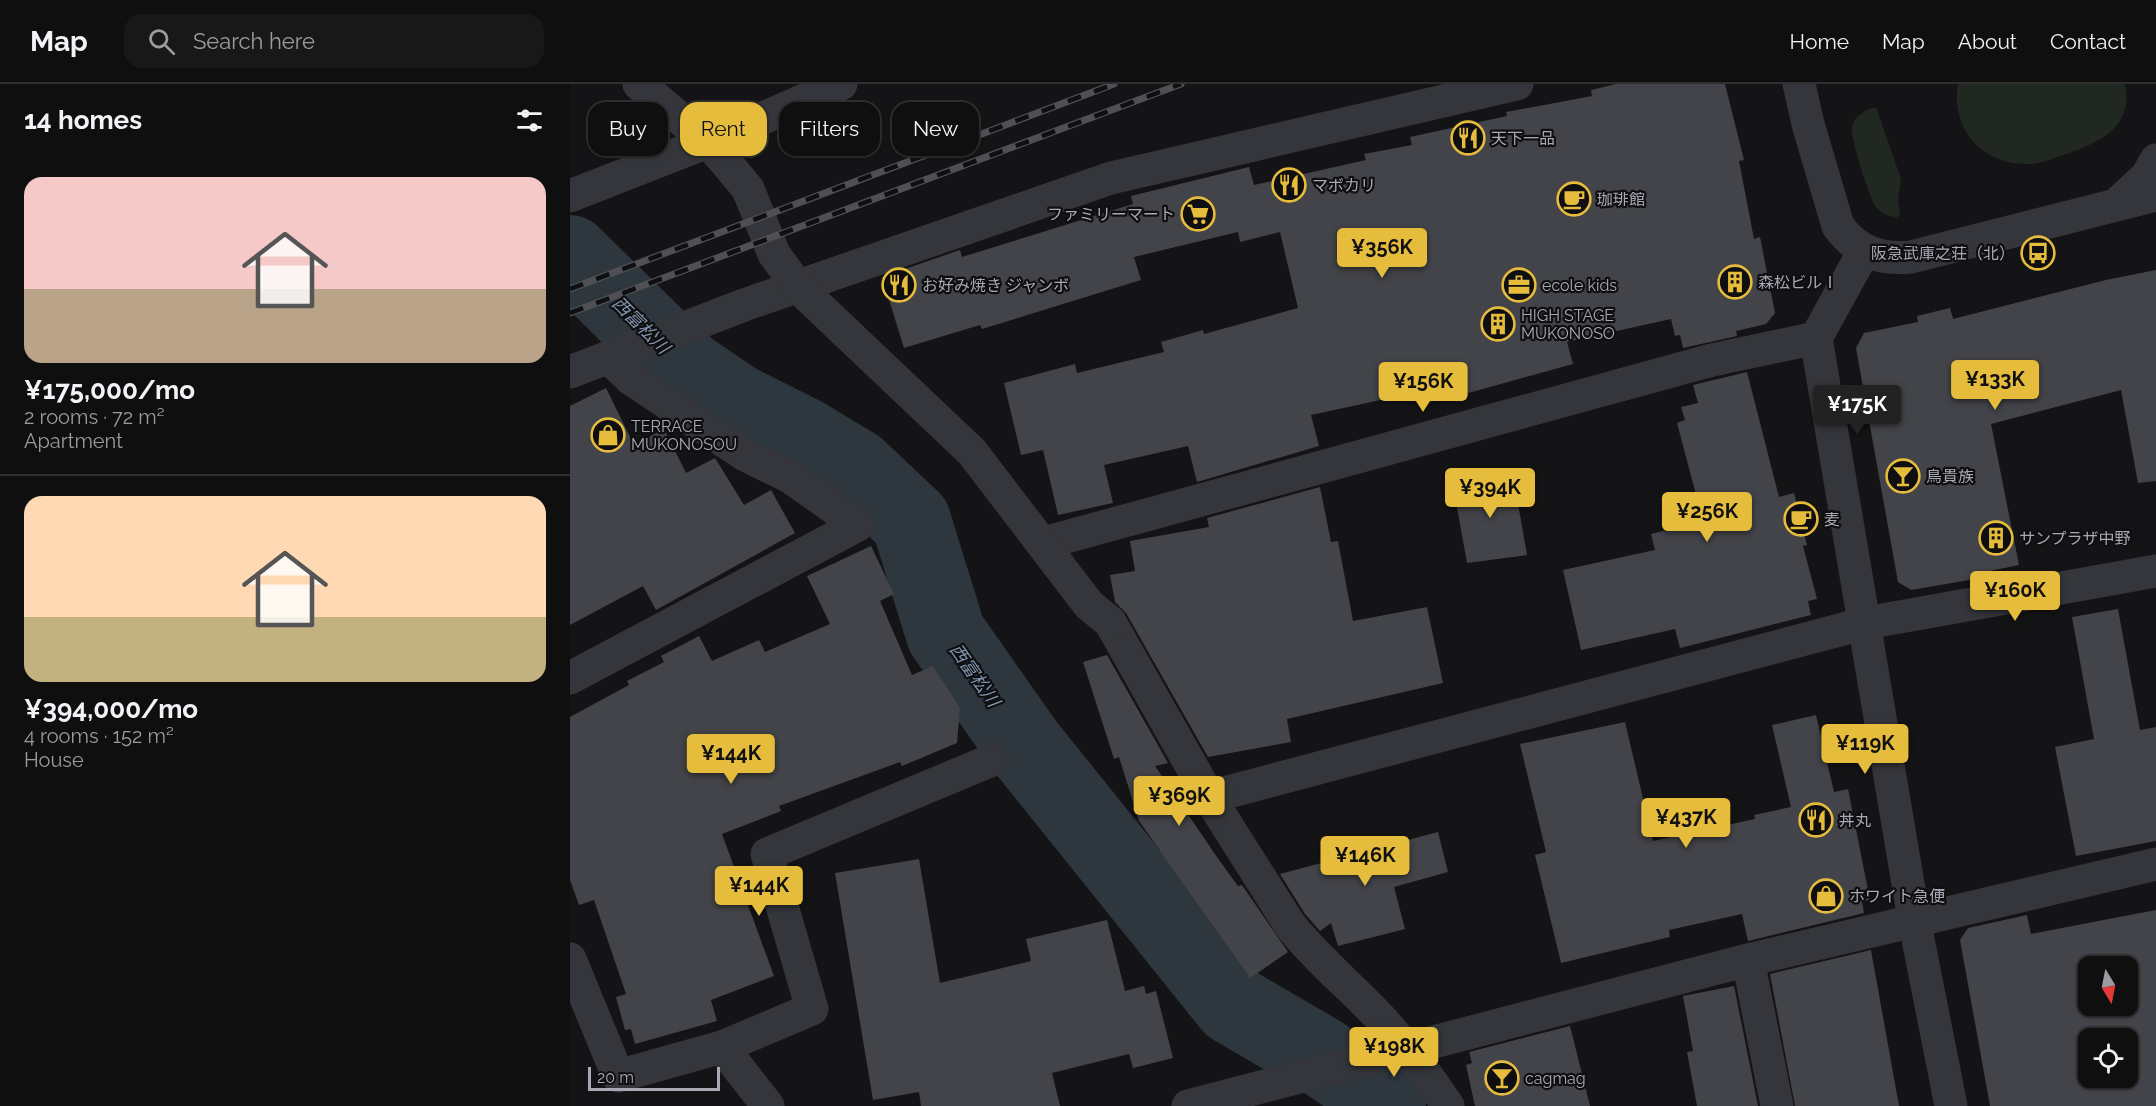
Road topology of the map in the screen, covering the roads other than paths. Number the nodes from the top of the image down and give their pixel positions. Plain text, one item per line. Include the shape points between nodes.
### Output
1 (639, 84) edge
2 (841, 84) edge
3 (1517, 84) edge
4 (1799, 84) edge
5 (767, 116) edge
6 (680, 118) edge
7 (680, 153) edge
8 (720, 156) edge
9 (2156, 160) edge
10 (2156, 195) edge
11 (570, 196) edge
12 (2114, 205) junction
13 (1864, 251) junction
14 (798, 287) junction
15 (1816, 338) junction
16 (618, 353) junction
17 (570, 372) edge
18 (1044, 543) junction
19 (2156, 571) edge
20 (1866, 623) junction
21 (570, 678) edge
22 (992, 760) dead end
23 (1209, 797) junction
24 (2156, 864) edge
25 (1914, 919) junction
26 (1748, 960) junction
27 (571, 963) edge
28 (722, 1047) junction
29 (1407, 1048) junction
30 (1283, 1095) edge
31 (768, 1106) edge
32 (1188, 1106) edge
33 (1448, 1106) edge
34 (1778, 1106) edge
35 (1951, 1106) edge

1 - 6 street
2 - 5 street
3 - 14 street via 1111,178
4 - 13 street via 1838,226 1848,240
7 - 11 street
8 - 14 street via 748,189 774,254
9 - 12 street via 2147,176
10 - 12 street
12 - 13 street via 1911,257 1894,258
13 - 15 street
14 - 16 street
14 - 18 street via 972,452
15 - 18 street via 1712,360
15 - 20 street
16 - 17 street
16 - 21 street via 631,379 745,455 790,477 858,525
18 - 23 street via 1089,605 1110,622
19 - 20 street
20 - 23 street
20 - 25 street
22 - 28 street via 766,854 812,1009
23 - 29 street via 1271,898 1304,943
24 - 25 street
25 - 26 street
25 - 35 street
26 - 29 street
26 - 34 street
27 - 28 street via 618,1076
28 - 31 street
29 - 30 street via 1307,1075
29 - 33 street
30 - 32 street

